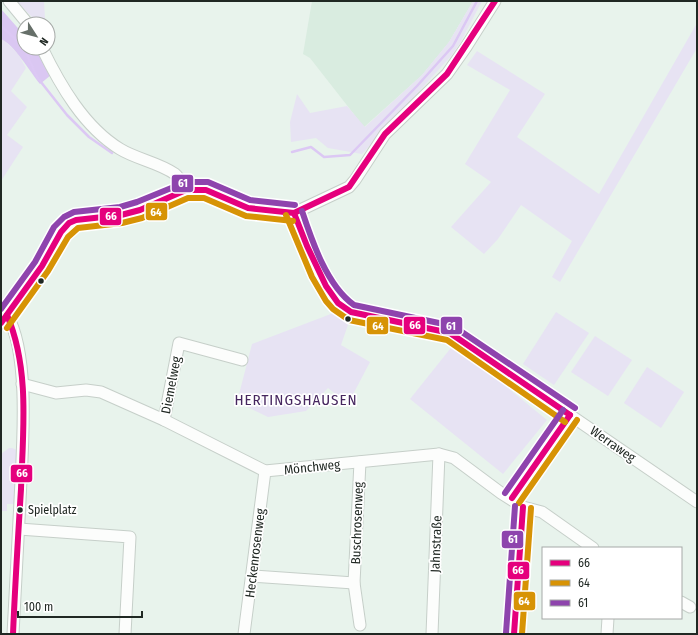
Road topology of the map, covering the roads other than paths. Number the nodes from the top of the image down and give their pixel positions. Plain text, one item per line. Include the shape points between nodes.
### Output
1 (9, 1) edge
2 (495, 1) edge
3 (21, 16) edge
4 (46, 56) edge
5 (186, 190) junction
6 (294, 213) junction
7 (4, 319) edge
8 (242, 360) dead end
9 (22, 384) junction
10 (570, 415) junction
11 (164, 420) junction
12 (439, 454) junction
13 (360, 462) junction
14 (265, 472) junction
15 (512, 498) junction
16 (697, 502) edge
17 (523, 507) junction
18 (19, 529) junction
19 (592, 547) edge
20 (252, 576) junction
21 (354, 583) junction
22 (608, 619) edge
23 (360, 625) dead end
24 (13, 634) edge
25 (126, 634) edge
26 (244, 634) edge
27 (432, 634) edge
28 (514, 634) edge
29 (607, 634) edge

1 - 3 street
2 - 6 street via 447,74 385,134 349,187
4 - 5 street via 76,106 97,131 120,149 176,175
5 - 6 street via 206,190 248,208
5 - 7 street via 140,210 68,223 42,266
6 - 10 street, Werraweg via 305,241 337,302 351,312 450,333
7 - 9 street via 13,324 17,338
8 - 11 street, Diemelweg via 179,343
9 - 11 street, Mönchweg via 56,393 86,390 101,392
9 - 18 street via 23,444
10 - 15 street
10 - 16 street, Werraweg
11 - 14 street, Mönchweg
12 - 13 street, Mönchweg
12 - 15 street, Mönchweg via 454,458
12 - 27 street, Jahnstraße
13 - 14 street, Mönchweg
13 - 21 street, Buschrosenweg
14 - 20 street, Heckenrosenweg
15 - 17 street, Mönchweg
17 - 19 street, Mönchweg via 542,512
17 - 28 street
18 - 24 street
18 - 25 street via 130,537
20 - 21 street, Buschrosenweg
20 - 26 street, Heckenrosenweg
21 - 23 street, Buschrosenweg
22 - 29 street

